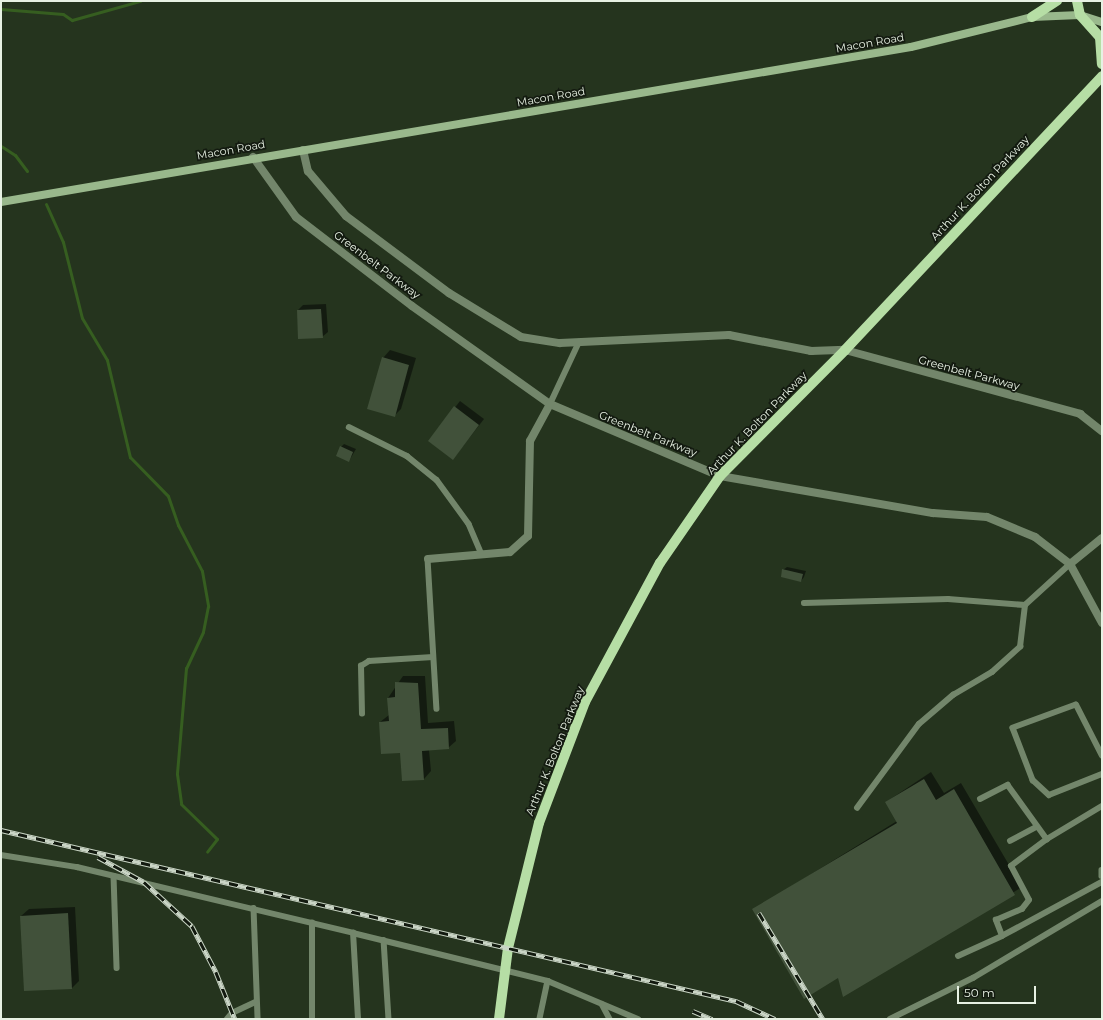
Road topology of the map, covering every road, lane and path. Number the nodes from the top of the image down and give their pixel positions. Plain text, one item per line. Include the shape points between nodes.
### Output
1 (1057, 1) edge
2 (1077, 1) edge
3 (1080, 15) junction
4 (1032, 17) junction
5 (1102, 22) edge
6 (1102, 64) edge
7 (1102, 76) edge
8 (303, 150) junction
9 (253, 157) junction
10 (1, 202) edge
11 (580, 342) junction
12 (845, 350) junction
13 (550, 404) junction
14 (349, 427) dead end
15 (1102, 431) edge
16 (720, 476) junction
17 (1102, 538) edge
18 (482, 554) junction
19 (428, 559) joint
20 (1070, 564) junction
21 (804, 603) dead end
22 (1025, 605) junction
23 (1102, 623) edge
24 (433, 657) junction
25 (437, 709) dead end
26 (362, 714) dead end
27 (1102, 756) edge
28 (1102, 774) edge
29 (980, 799) dead end
30 (1102, 806) edge
31 (857, 808) dead end
32 (1036, 827) junction
33 (1046, 839) junction
34 (1010, 841) dead end
35 (1, 855) edge
36 (1102, 870) edge
37 (114, 876) junction
38 (1102, 876) edge
39 (1102, 882) edge
40 (1102, 901) edge
41 (254, 908) junction
42 (312, 923) junction
43 (353, 933) junction
44 (1002, 936) junction
45 (384, 940) junction
46 (958, 956) dead end
47 (117, 968) dead end
48 (505, 970) junction
49 (548, 981) junction
50 (256, 1002) junction
51 (602, 1004) junction
52 (227, 1019) edge
53 (258, 1019) edge
54 (312, 1019) edge
55 (358, 1019) edge
56 (389, 1019) edge
57 (499, 1019) edge
58 (540, 1019) edge
59 (610, 1019) edge
60 (638, 1019) edge
61 (890, 1019) edge

1 - 4 main road
2 - 3 main road
3 - 4 main road, Macon Road
3 - 5 main road, Macon Road
3 - 6 main road via 1100,37
4 - 8 main road, Macon Road via 911,47
7 - 12 main road, Arthur K. Bolton Parkway
8 - 9 main road, Macon Road
8 - 11 street, Greenbelt Parkway via 308,171 346,216 449,293 520,337 560,344
9 - 10 main road, Macon Road
9 - 13 street, Greenbelt Parkway via 296,217 412,306
11 - 12 street, Greenbelt Parkway via 729,335 812,351
11 - 13 lane
12 - 15 street, Greenbelt Parkway via 1080,414
12 - 16 main road, Arthur K. Bolton Parkway
13 - 16 street, Greenbelt Parkway
13 - 18 street via 530,441 528,536 510,552
14 - 18 lane via 408,456 437,480 469,524
16 - 20 street, Greenbelt Parkway via 933,512 987,517 1034,537
16 - 48 main road, Arthur K. Bolton Parkway via 660,563 585,702 539,823
17 - 20 street
18 - 19 street
19 - 24 lane
20 - 22 lane
20 - 23 street, Greenbelt Parkway
21 - 22 lane via 948,599
22 - 31 lane via 1020,647 992,672 953,695 919,724
24 - 25 lane
24 - 26 lane via 369,661 361,666
27 - 28 lane via 1076,705 1013,728 1033,780 1049,795
29 - 32 lane via 1008,785
30 - 33 lane
32 - 33 lane
32 - 34 lane
33 - 44 lane via 1011,866 1029,900 1022,909 996,920
35 - 37 lane
36 - 38 lane
37 - 41 lane
37 - 47 lane
39 - 44 lane
40 - 61 lane via 973,978
41 - 42 lane
41 - 50 lane
42 - 43 lane
42 - 54 lane
43 - 45 lane
43 - 55 lane
44 - 46 lane
45 - 48 lane
45 - 56 lane
48 - 49 lane
48 - 57 main road, Arthur K. Bolton Parkway
49 - 51 lane
49 - 58 lane
50 - 52 lane via 232,1013
50 - 53 lane
51 - 59 lane
51 - 60 lane

